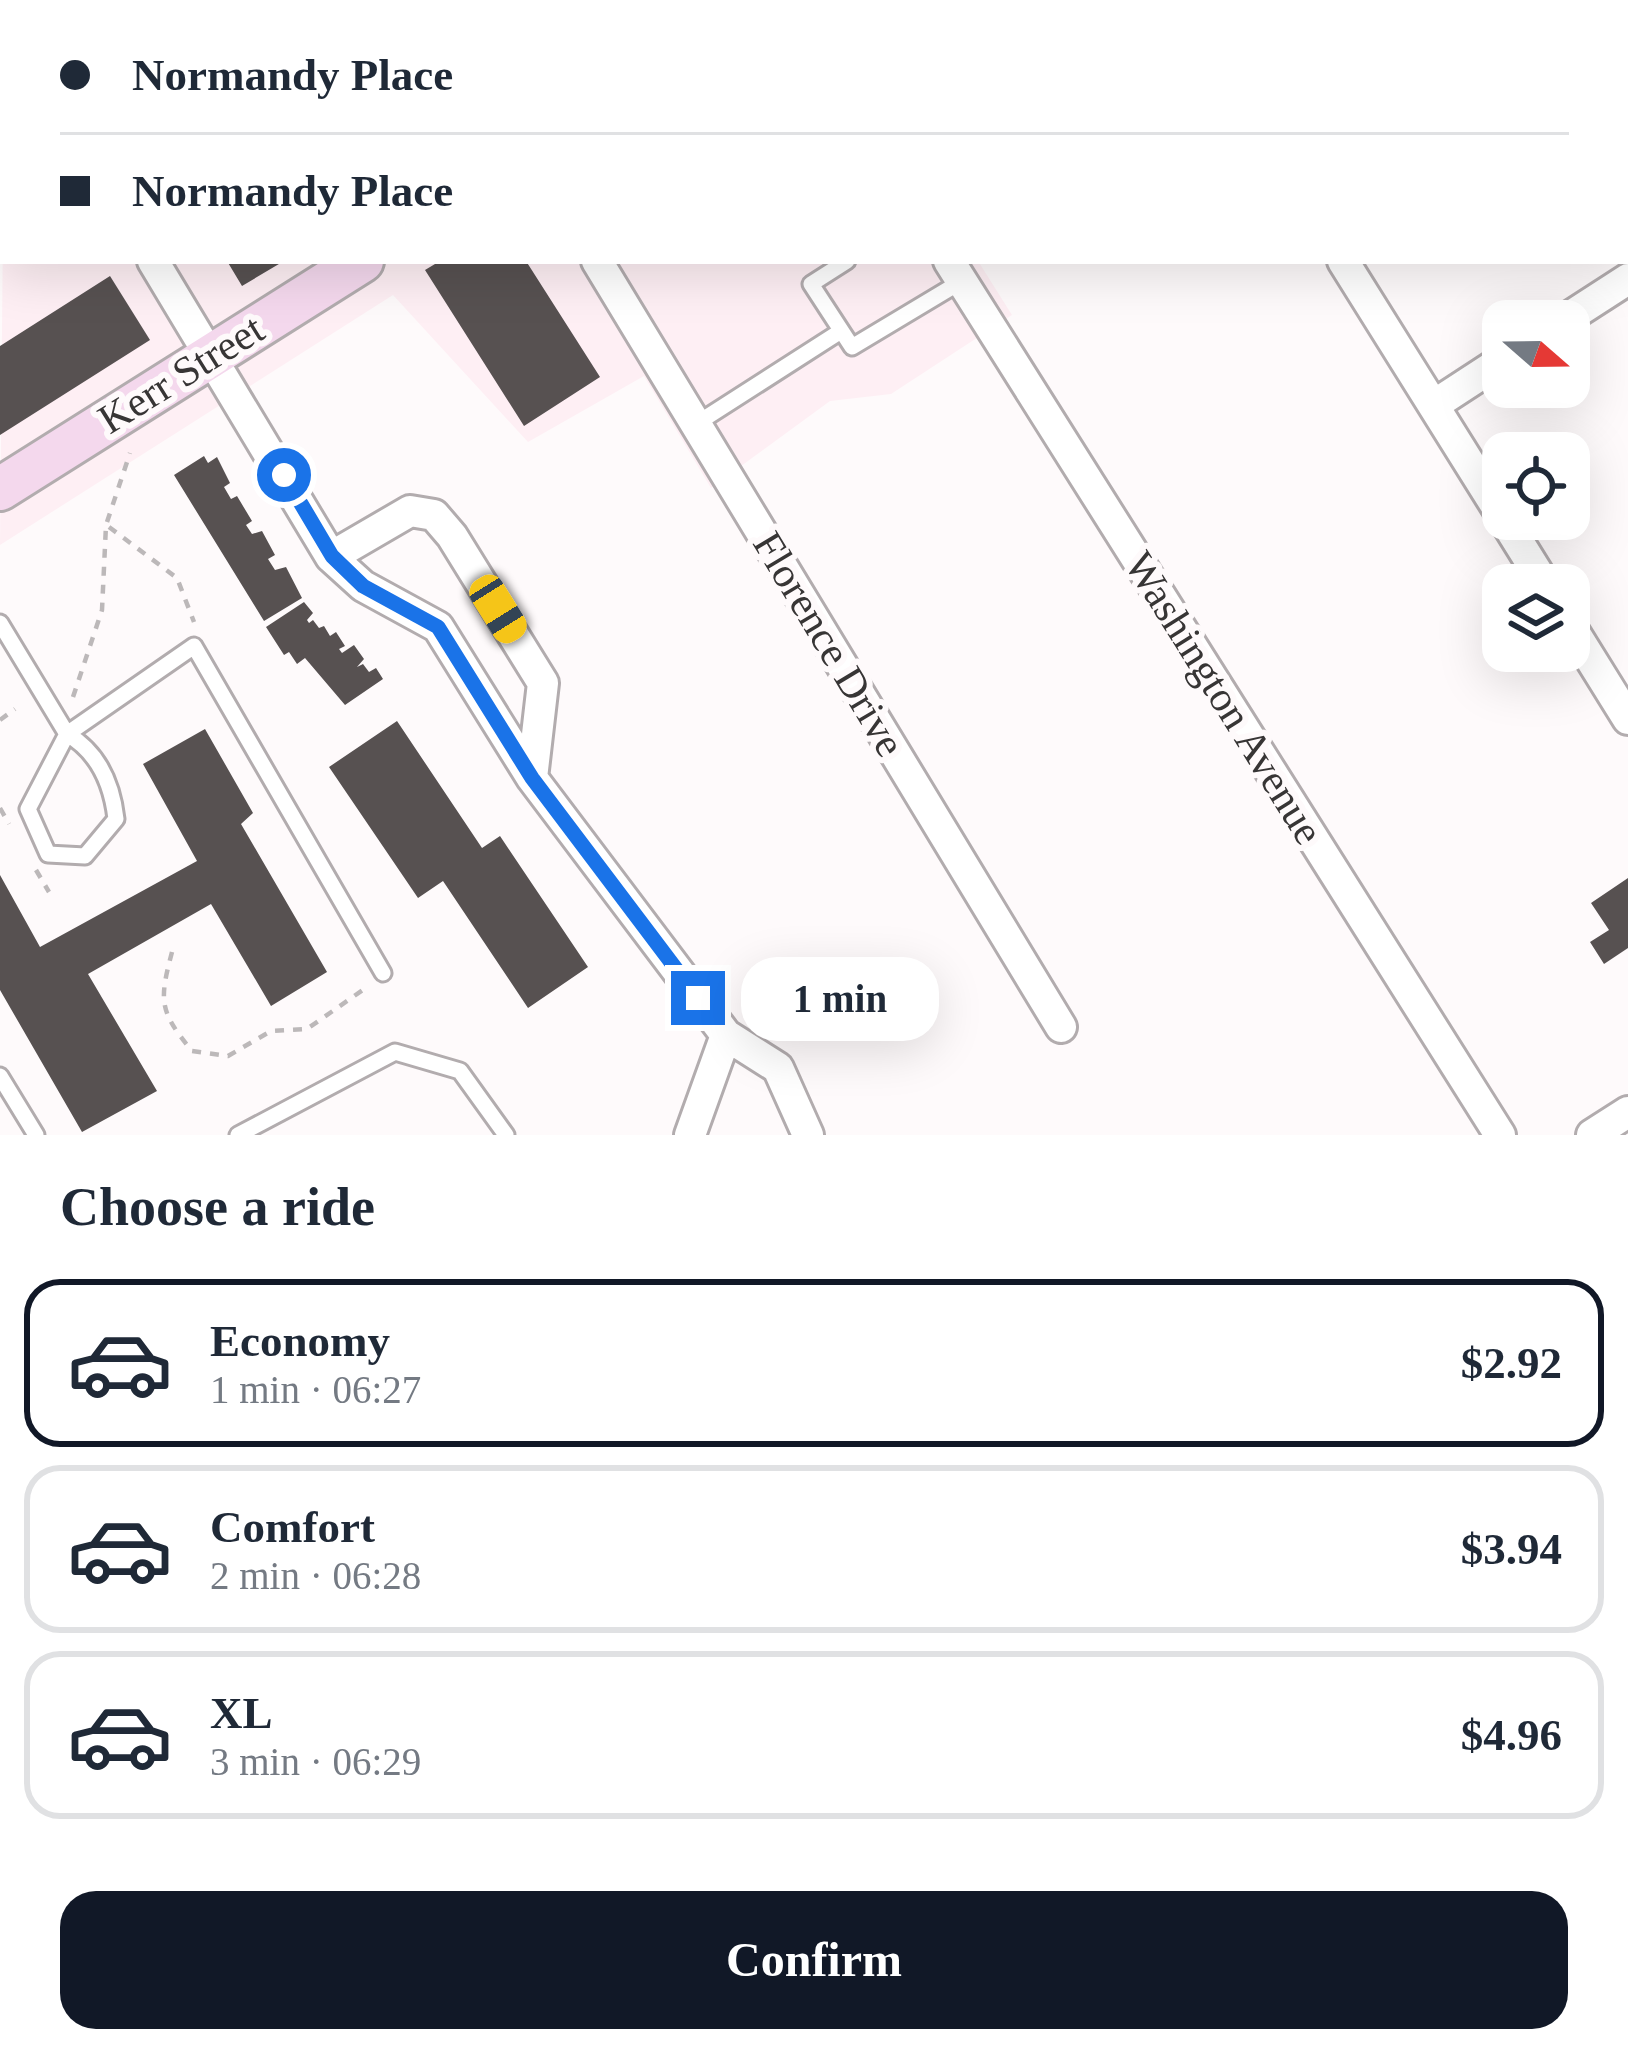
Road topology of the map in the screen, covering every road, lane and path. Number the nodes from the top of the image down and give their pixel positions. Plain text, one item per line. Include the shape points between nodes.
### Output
1 (155, 264) edge
2 (357, 264) edge
3 (599, 264) edge
4 (842, 264) edge
5 (1345, 264) edge
6 (955, 271) edge
7 (1628, 279) edge
8 (1590, 304) edge
9 (841, 331) junction
10 (211, 355) junction
11 (1482, 374) edge
12 (1434, 405) junction
13 (696, 424) junction
14 (130, 453) dead end
15 (1482, 482) edge
16 (0, 489) edge
17 (106, 524) junction
18 (332, 556) junction
19 (194, 622) dead end
20 (0, 623) edge
21 (1590, 657) edge
22 (73, 697) dead end
23 (15, 710) dead end
24 (1627, 716) edge
25 (0, 720) edge
26 (67, 734) junction
27 (532, 778) junction
28 (172, 952) dead end
29 (383, 973) joint
30 (1061, 1027) dead end
31 (726, 1035) junction
32 (0, 1076) edge
33 (1628, 1112) edge
34 (36, 1135) edge
35 (238, 1135) edge
36 (506, 1135) edge
37 (690, 1135) edge
38 (808, 1135) edge
39 (1500, 1135) edge
40 (1592, 1135) edge

1 - 10 street
2 - 10 main road, Kerr Street
3 - 13 street, Florence Drive
4 - 9 lane via 811,284
5 - 12 street
6 - 9 lane via 852,347
6 - 39 street, Washington Avenue
7 - 8 street
9 - 13 lane
10 - 16 main road, Kerr Street
10 - 18 street
11 - 12 street
12 - 15 street
13 - 30 street, Florence Drive
14 - 17 path
17 - 19 path via 177,578
17 - 22 path via 102,610
18 - 27 street via 363,586 438,627
18 - 27 street via 410,511 434,515 543,683
20 - 26 lane
21 - 24 street
23 - 25 path
26 - 26 lane via 28,809 48,854 86,856 116,819 113,792 88,746
26 - 29 lane via 194,646
27 - 31 street
28 - 29 path via 161,993 167,1021 191,1051 228,1056 271,1030 307,1029
31 - 37 street
31 - 38 street via 778,1068
32 - 34 lane
33 - 40 street
35 - 36 lane via 395,1052 460,1071

